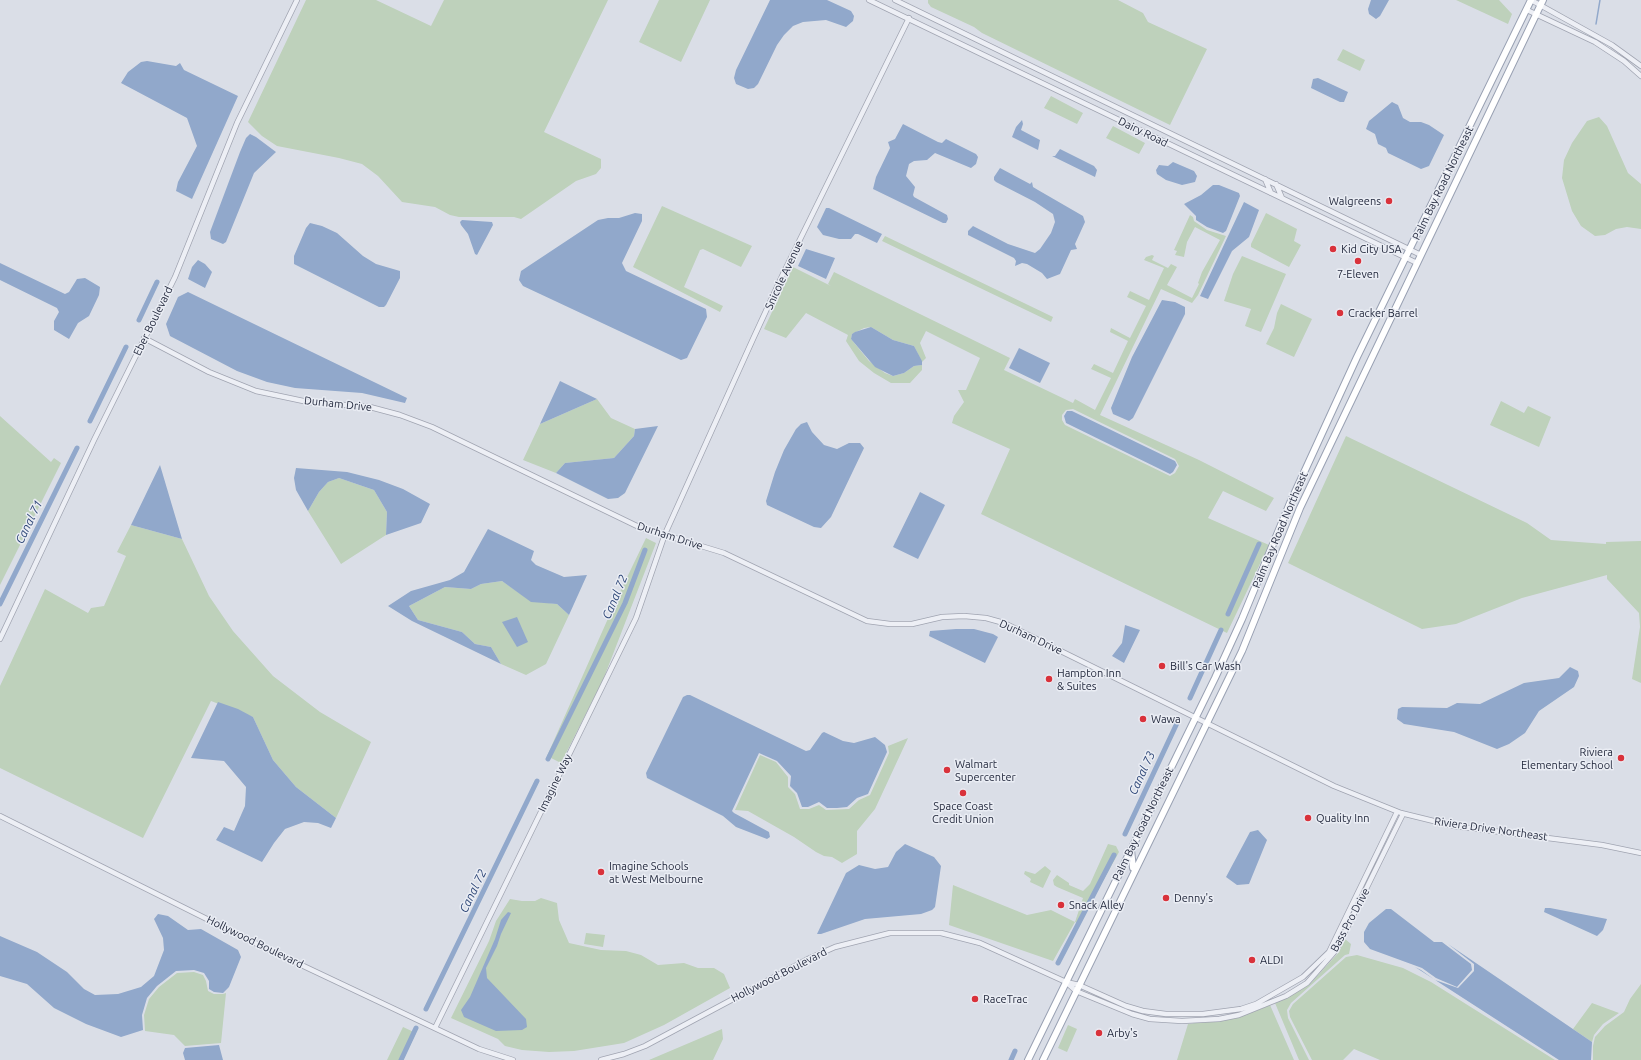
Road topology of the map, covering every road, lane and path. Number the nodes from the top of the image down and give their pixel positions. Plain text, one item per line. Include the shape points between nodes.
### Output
1 (297, 0) edge
2 (869, 0) edge
3 (895, 0) edge
4 (1531, 0) edge
5 (1542, 3) edge
6 (1527, 10) junction
7 (1536, 14) junction
8 (909, 18) junction
9 (1641, 66) edge
10 (1641, 76) edge
11 (1492, 83) junction
12 (1497, 97) junction
13 (1266, 179) junction
14 (1276, 184) junction
15 (1271, 193) junction
16 (1282, 198) junction
17 (1411, 249) junction
18 (1422, 255) junction
19 (1406, 258) junction
20 (1418, 263) junction
21 (144, 338) junction
22 (1290, 503) junction
23 (1300, 508) junction
24 (665, 534) junction
25 (0, 639) edge
26 (1195, 716) junction
27 (1207, 722) junction
28 (1397, 812) junction
29 (1403, 814) junction
30 (0, 816) edge
31 (1136, 838) junction
32 (1130, 850) junction
33 (1641, 853) edge
34 (1141, 856) junction
35 (1133, 872) junction
36 (1066, 982) junction
37 (1079, 985) junction
38 (1076, 991) junction
39 (435, 1028) junction
40 (513, 1060) edge
41 (601, 1060) edge
42 (1028, 1060) edge
43 (1043, 1060) edge

1 - 21 street, Eber Boulevard via 237,123 175,277
2 - 8 street, Dairy Road
3 - 13 street, Dairy Road
4 - 5 street
4 - 6 main road, Palm Bay Road Northeast
5 - 7 main road, Palm Bay Road Northeast
5 - 9 street via 1612,45
6 - 7 street
6 - 11 main road, Palm Bay Road Northeast
7 - 10 street via 1595,42
7 - 12 main road, Palm Bay Road Northeast
8 - 15 street, Dairy Road
8 - 24 street, Snicole Avenue via 783,274
11 - 12 main road
11 - 17 main road, Palm Bay Road Northeast
12 - 18 main road, Palm Bay Road Northeast
13 - 14 street, Dairy Road
13 - 15 street
14 - 16 street
14 - 17 street, Dairy Road
15 - 16 street, Dairy Road
16 - 19 street, Dairy Road
17 - 18 street, Dairy Road
17 - 19 main road, Palm Bay Road Northeast
18 - 20 main road, Palm Bay Road Northeast
19 - 20 street, Dairy Road
19 - 22 main road, Palm Bay Road Northeast
20 - 23 main road, Palm Bay Road Northeast
21 - 24 street, Durham Drive via 209,372 256,391 308,402 370,407 407,417 639,526
21 - 25 street, Eber Boulevard
22 - 23 main road
22 - 26 main road, Palm Bay Road Northeast via 1242,619
23 - 27 main road, Palm Bay Road Northeast via 1244,645
24 - 26 street, Durham Drive via 724,553 867,621 912,624 942,617 964,616 986,618 1004,624
24 - 39 street, Imagine Way via 636,618
26 - 27 street, Riviera Drive Northeast
26 - 31 main road, Palm Bay Road Northeast
27 - 28 street, Riviera Drive Northeast via 1334,786
27 - 34 main road, Palm Bay Road Northeast
28 - 29 street, Riviera Drive Northeast
28 - 37 street, Bass Pro Drive via 1329,952 1303,977 1256,1004 1210,1014 1166,1014 1126,1006
29 - 33 street, Riviera Drive Northeast via 1454,826 1594,844
29 - 38 street, Bass Pro Drive via 1336,950 1307,983 1286,996 1239,1015 1182,1021 1150,1019 1132,1014
30 - 39 street, Hollywood Boulevard via 259,945
31 - 32 main road, Palm Bay Road Northeast
31 - 34 main road
32 - 35 main road via 1134,863
32 - 36 main road, Palm Bay Road Northeast
34 - 35 main road, Palm Bay Road Northeast
35 - 37 main road, Palm Bay Road Northeast
36 - 37 street, Hollywood Boulevard
36 - 38 street, Bass Pro Drive
36 - 41 street, Hollywood Boulevard via 980,943 941,933 890,933 835,947 645,1046
36 - 42 main road, Palm Bay Road Northeast
37 - 38 main road, Palm Bay Road Northeast
38 - 43 main road, Palm Bay Road Northeast
39 - 40 street, Hollywood Boulevard via 479,1049

